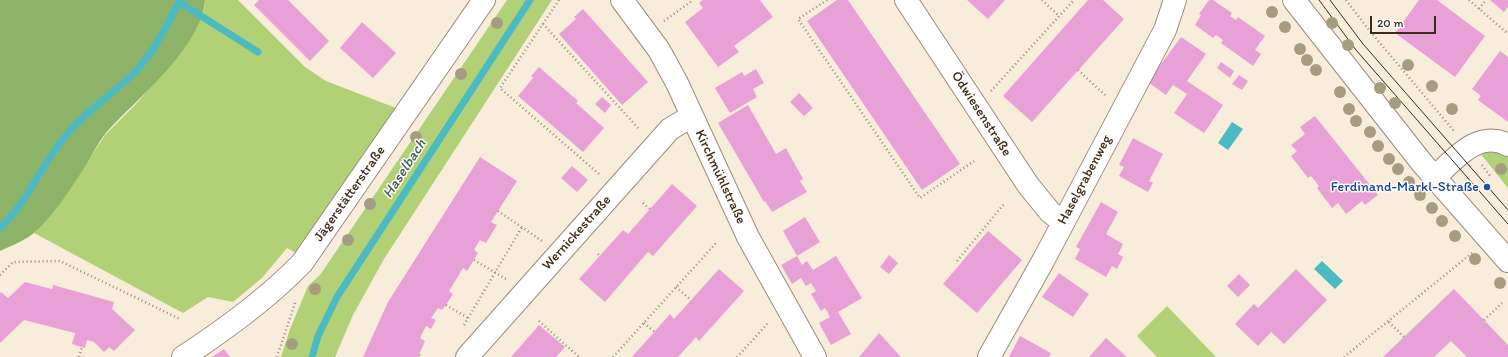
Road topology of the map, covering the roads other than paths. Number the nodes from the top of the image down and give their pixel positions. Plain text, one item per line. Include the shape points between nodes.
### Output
1 (484, 0) edge
2 (622, 0) edge
3 (906, 0) edge
4 (1175, 0) edge
5 (1294, 0) edge
6 (692, 116) junction
7 (1508, 145) edge
8 (1434, 178) junction
9 (1063, 222) junction
10 (1508, 261) edge
11 (474, 349) edge
12 (183, 357) edge
13 (815, 357) edge
14 (989, 357) edge

1 - 12 street, Jägerstätterstraße via 302,263 277,289 245,315
2 - 6 street, Kirchmühlstraße via 659,50
3 - 9 street, Ödwiesenstraße via 1028,186 1050,212
4 - 9 street, Haselgrabenweg via 1165,30
5 - 8 street
6 - 11 street, Wernickestraße via 670,129
6 - 13 street, Kirchmühlstraße via 748,237
7 - 8 street via 1501,141 1488,140 1477,143
8 - 10 street
9 - 14 street, Haselgrabenweg

